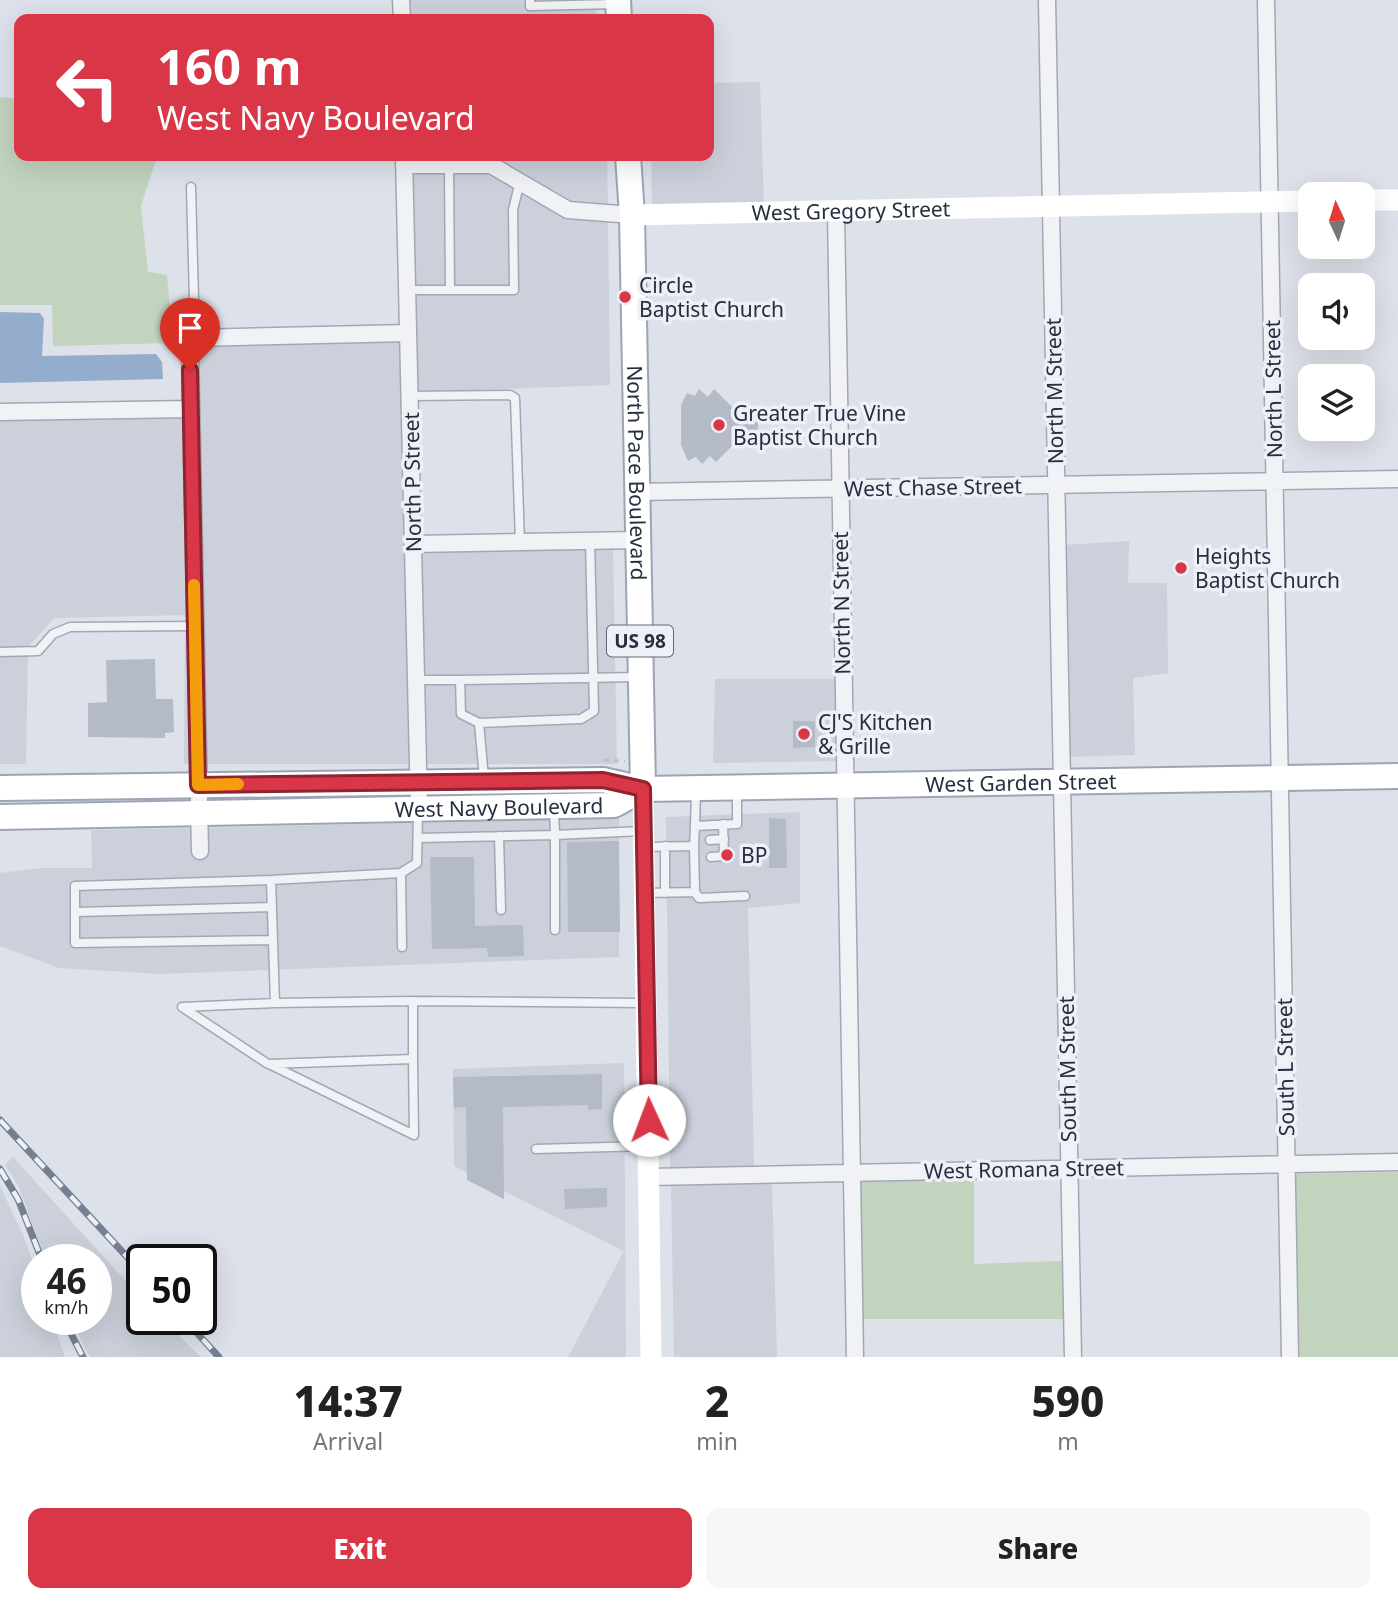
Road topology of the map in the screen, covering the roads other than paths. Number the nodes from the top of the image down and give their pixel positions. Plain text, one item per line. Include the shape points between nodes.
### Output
1 (530, 0) edge
2 (1047, 0) edge
3 (1266, 0) edge
4 (618, 8) edge
5 (404, 161) edge
6 (413, 161) edge
7 (628, 161) edge
8 (449, 165) junction
9 (520, 181) junction
10 (191, 187) dead end
11 (1376, 200) edge
12 (1398, 200) edge
13 (1298, 201) edge
14 (1270, 202) junction
15 (1051, 206) junction
16 (836, 211) junction
17 (632, 215) junction
18 (407, 290) junction
19 (450, 290) junction
20 (408, 333) junction
21 (195, 338) junction
22 (410, 396) junction
23 (190, 409) junction
24 (0, 412) edge
25 (1398, 479) edge
26 (1275, 481) junction
27 (1056, 485) junction
28 (840, 489) junction
29 (636, 492) junction
30 (637, 540) junction
31 (590, 541) junction
32 (520, 542) junction
33 (413, 544) junction
34 (195, 625) junction
35 (0, 652) edge
36 (596, 677) junction
37 (640, 677) junction
38 (415, 680) junction
39 (460, 680) junction
40 (479, 723) junction
41 (1398, 775) edge
42 (1280, 778) junction
43 (417, 781) junction
44 (484, 781) junction
45 (1061, 782) junction
46 (198, 785) junction
47 (844, 786) junction
48 (0, 788) edge
49 (696, 788) junction
50 (737, 788) junction
51 (643, 789) junction
52 (554, 806) junction
53 (418, 809) junction
54 (200, 813) junction
55 (0, 817) edge
56 (723, 824) junction
57 (695, 826) junction
58 (555, 835) junction
59 (499, 836) junction
60 (418, 838) junction
61 (643, 839) junction
62 (724, 839) junction
63 (710, 840) dead end
64 (695, 843) junction
65 (665, 846) junction
66 (200, 851) dead end
67 (711, 857) dead end
68 (401, 873) junction
69 (271, 880) junction
70 (695, 892) junction
71 (655, 893) junction
72 (745, 896) dead end
73 (271, 907) junction
74 (500, 910) dead end
75 (75, 912) junction
76 (555, 930) dead end
77 (273, 940) junction
78 (402, 947) dead end
79 (413, 1001) junction
80 (275, 1003) junction
81 (647, 1003) junction
82 (413, 1059) junction
83 (268, 1064) junction
84 (649, 1146) junction
85 (537, 1149) dead end
86 (1398, 1162) edge
87 (1286, 1164) junction
88 (1069, 1168) junction
89 (851, 1172) junction
90 (650, 1177) junction
91 (651, 1357) edge
92 (855, 1357) edge
93 (1073, 1357) edge
94 (1290, 1357) edge

1 - 4 lane via 530,6
2 - 15 street, North M Street
3 - 14 street, North L Street
5 - 18 street, North P Street
6 - 8 street, West Gregory Street
7 - 17 main road, North Pace Boulevard / US 98
8 - 9 street, West Gregory Street via 491,165
8 - 19 lane
9 - 17 street, West Gregory Street via 568,210
9 - 19 lane via 513,210 514,289
10 - 21 lane
11 - 12 street
13 - 14 street, West Gregory Street
14 - 15 street, West Gregory Street
14 - 26 street, North L Street
15 - 16 street, West Gregory Street
15 - 27 street, North M Street
16 - 17 street, West Gregory Street
16 - 28 street, North N Street
17 - 29 main road, North Pace Boulevard / US 98
18 - 19 lane
18 - 20 street, North P Street
20 - 21 street
20 - 22 street, North P Street
21 - 23 street via 190,349
22 - 32 lane via 515,398
22 - 33 street, North P Street
23 - 24 street
23 - 34 street
25 - 26 street, West Chase Street
26 - 27 street, West Chase Street
26 - 42 street, North L Street
27 - 28 street, West Chase Street
27 - 45 street, North M Street
28 - 29 street, West Chase Street
28 - 47 street, North N Street
29 - 30 main road, North Pace Boulevard / US 98
30 - 31 street
30 - 37 main road, North Pace Boulevard / US 98
31 - 32 street
31 - 36 lane
32 - 33 street
33 - 38 street, North P Street
34 - 35 lane via 70,627 53,634 38,651
34 - 46 street
36 - 37 lane
36 - 39 lane
36 - 40 lane via 594,711 581,719
37 - 51 main road, North Pace Boulevard / US 98
38 - 39 lane
38 - 43 street, North P Street
39 - 40 lane via 461,714
40 - 44 lane
41 - 42 main road, West Garden Street
42 - 45 main road, West Garden Street
42 - 87 street, South L Street
43 - 44 main road, West Navy Boulevard
43 - 46 main road, West Navy Boulevard
43 - 53 street, North P Street
44 - 51 main road, West Navy Boulevard via 603,780
45 - 47 main road, West Garden Street
45 - 88 street, South M Street
46 - 48 main road, West Navy Boulevard
46 - 54 street
47 - 50 main road, West Garden Street
47 - 89 street, North N Street
49 - 50 main road, West Garden Street
49 - 51 main road, West Garden Street
49 - 57 lane
50 - 56 lane via 737,824
51 - 52 main road, West Navy Boulevard via 614,806
51 - 61 street
52 - 53 main road, West Navy Boulevard
52 - 58 lane
53 - 54 main road, West Navy Boulevard
53 - 60 lane
54 - 55 main road, West Navy Boulevard
54 - 66 street
56 - 57 lane
56 - 62 lane
57 - 64 lane
58 - 59 lane
58 - 61 lane
58 - 76 lane
59 - 60 lane
59 - 74 lane
60 - 68 lane via 417,863
61 - 65 lane
61 - 71 street
62 - 63 lane
62 - 67 lane via 724,856
64 - 65 lane
64 - 70 lane
65 - 71 lane
68 - 69 lane
68 - 78 lane
69 - 73 lane
69 - 75 lane via 75,886
70 - 71 lane
70 - 72 lane via 699,898
71 - 81 street
73 - 75 lane
73 - 77 lane
75 - 77 lane via 75,943
77 - 80 lane
79 - 80 lane
79 - 81 lane
79 - 82 lane
80 - 83 lane via 182,1007
81 - 84 street
82 - 83 lane
82 - 83 lane via 414,1135
84 - 85 lane
84 - 90 street
86 - 87 street, West Romana Street
87 - 88 street, West Romana Street
87 - 94 street, South L Street
88 - 89 street, West Romana Street
88 - 93 street, South M Street
89 - 90 street, West Romana Street
89 - 92 street, North N Street
90 - 91 street

